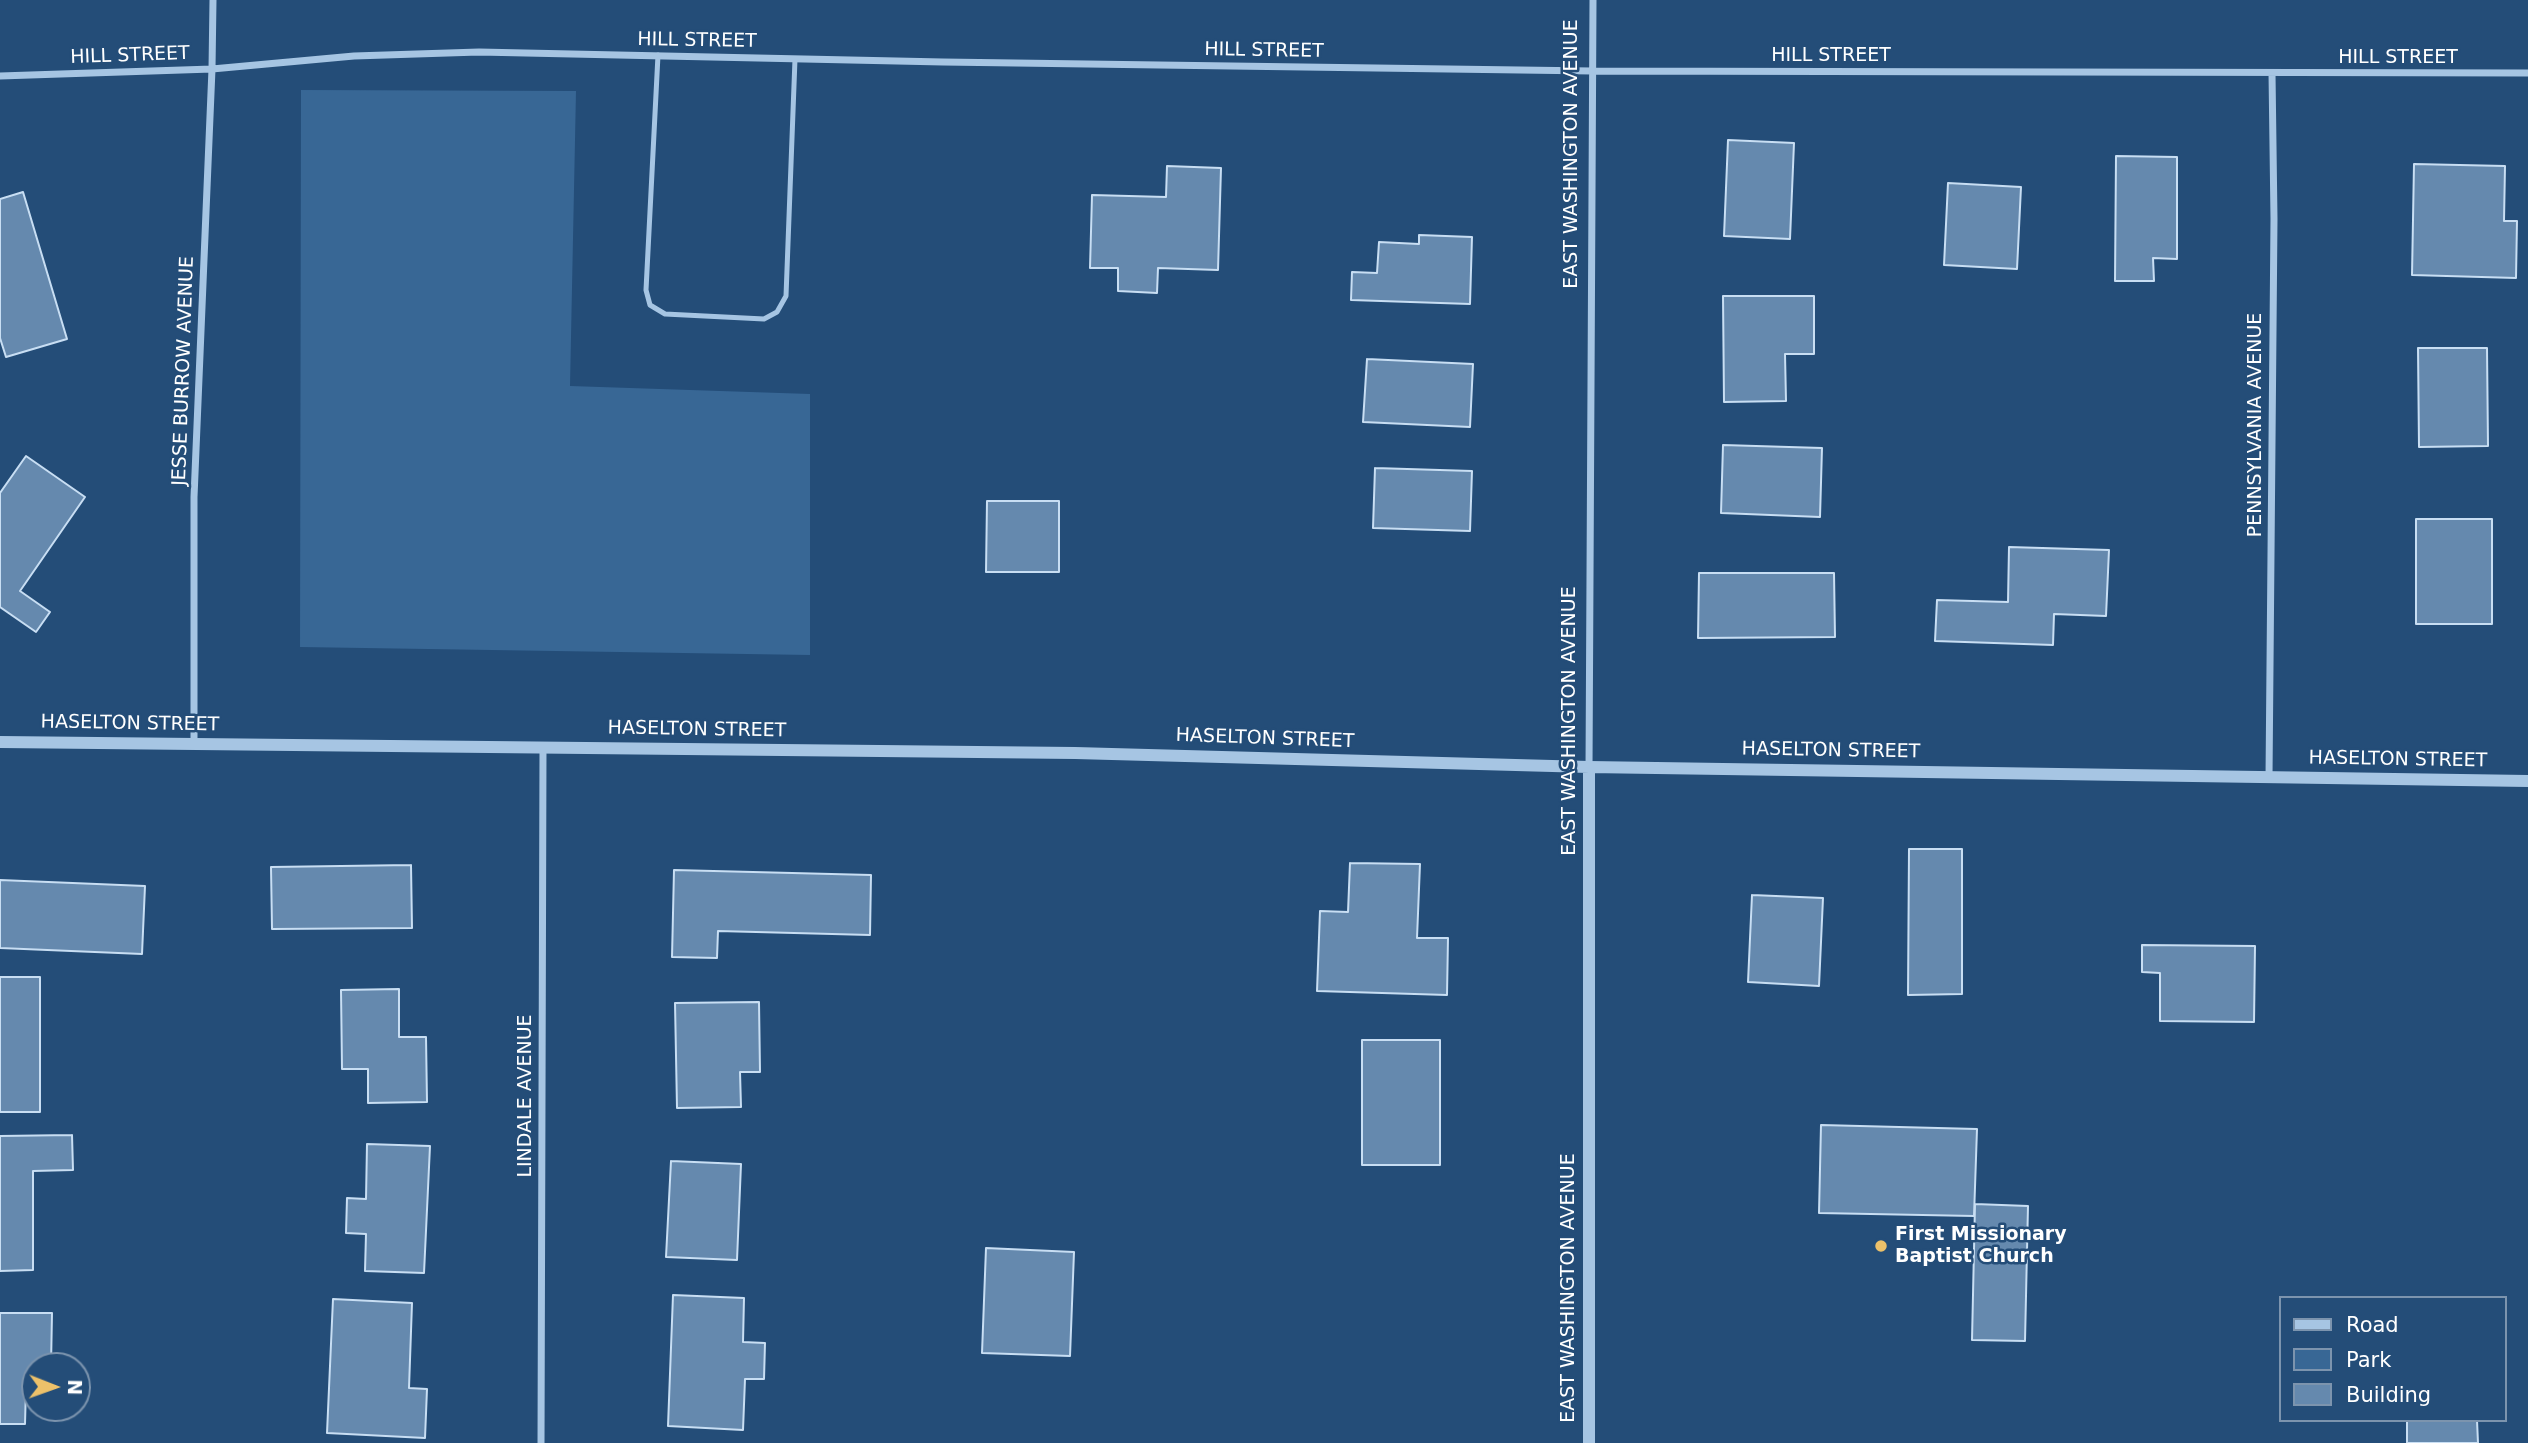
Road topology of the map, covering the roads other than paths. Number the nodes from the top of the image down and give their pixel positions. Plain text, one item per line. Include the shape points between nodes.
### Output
1 (213, 0) edge
2 (1593, 0) edge
3 (658, 55) junction
4 (794, 59) junction
5 (212, 69) junction
6 (1592, 71) junction
7 (2528, 73) edge
8 (2272, 74) junction
9 (0, 76) edge
10 (0, 742) edge
11 (194, 744) junction
12 (543, 748) junction
13 (1589, 767) junction
14 (2269, 777) junction
15 (2528, 781) edge
16 (541, 1443) edge
17 (1589, 1443) edge

1 - 5 street, JESSE BURROW AVENUE
2 - 6 street, EAST WASHINGTON AVENUE
3 - 4 street, HILL STREET
3 - 4 lane via 646,290 650,305 665,314 764,319 777,312 786,296
3 - 5 street, HILL STREET via 479,52 354,56
4 - 6 street, HILL STREET
5 - 9 street, HILL STREET
5 - 11 street, JESSE BURROW AVENUE via 194,496
6 - 8 street, HILL STREET
6 - 13 street, EAST WASHINGTON AVENUE
7 - 8 street, HILL STREET
8 - 14 street, PENNSYLVANIA AVENUE
10 - 11 street, HASELTON STREET
11 - 12 street, HASELTON STREET
12 - 13 street, HASELTON STREET via 1075,753
12 - 16 street, LINDALE AVENUE
13 - 14 street, HASELTON STREET
13 - 17 street, EAST WASHINGTON AVENUE
14 - 15 street, HASELTON STREET

